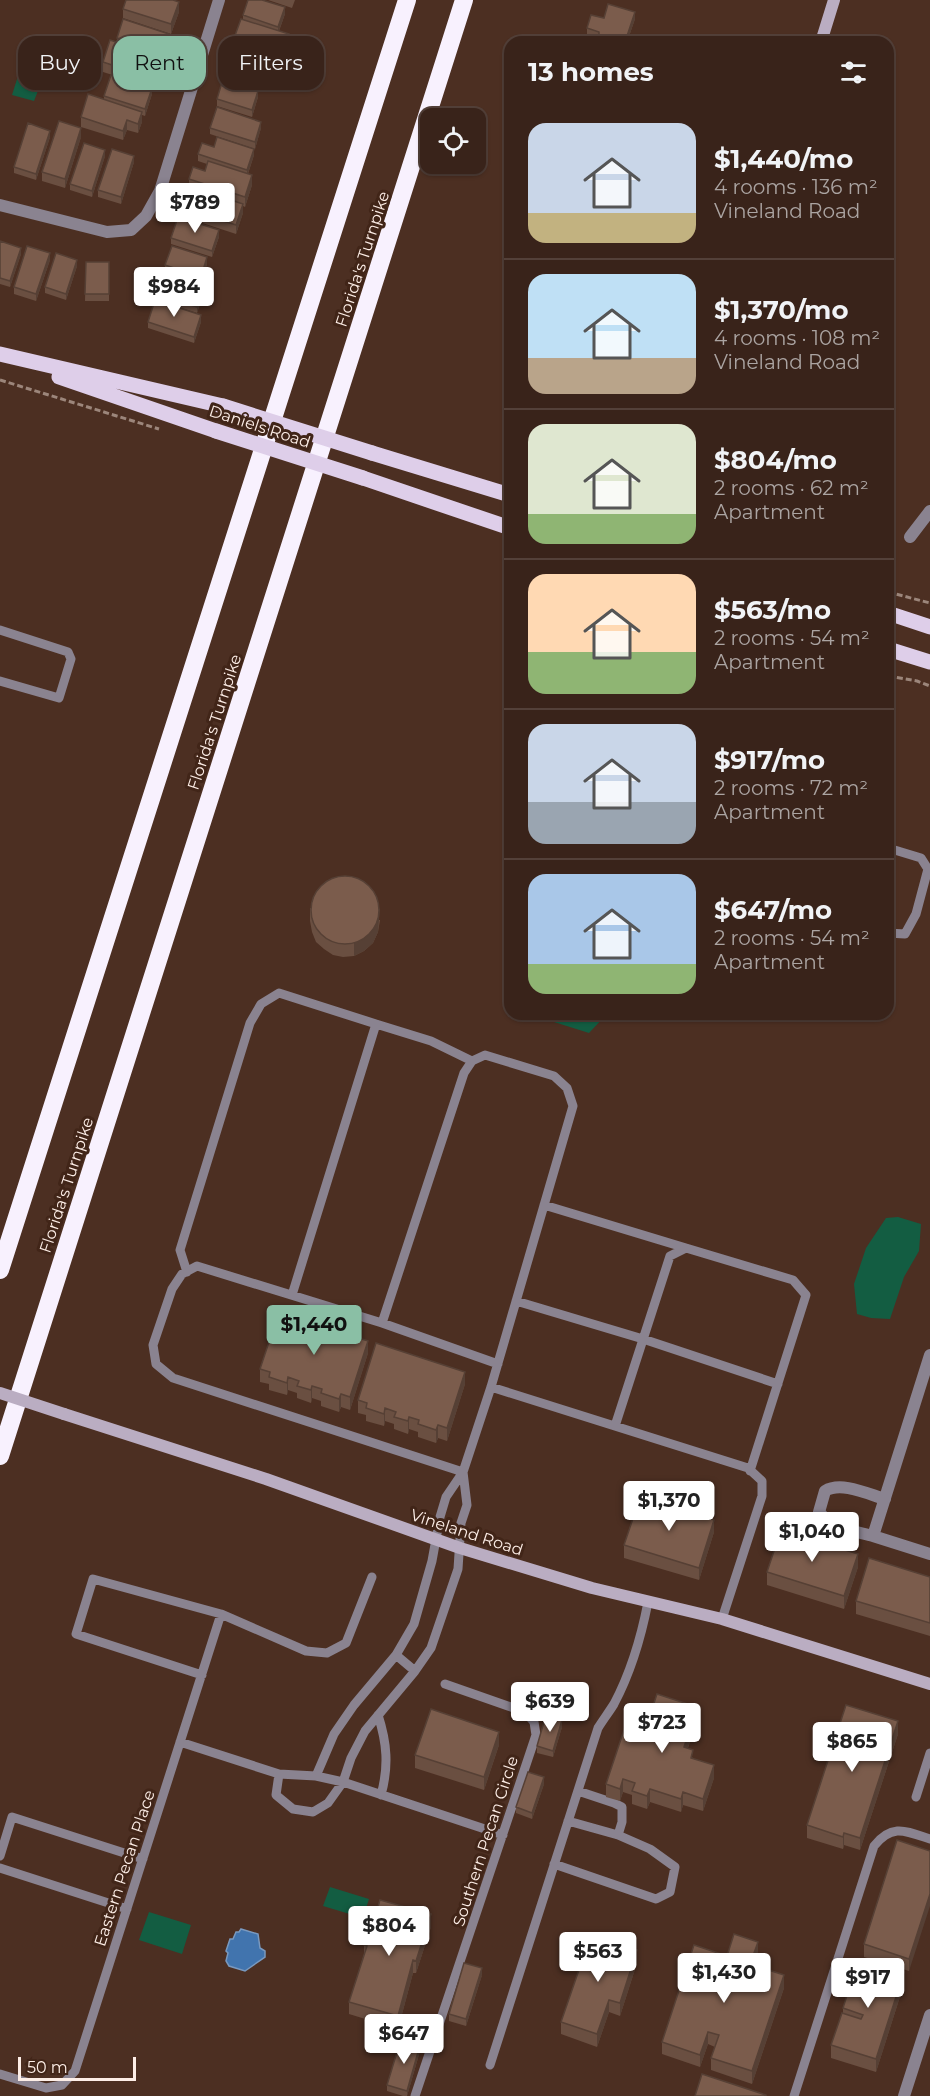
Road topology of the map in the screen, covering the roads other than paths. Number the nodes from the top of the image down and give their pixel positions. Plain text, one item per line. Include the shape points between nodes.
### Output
1 (219, 0) edge
2 (407, 0) edge
3 (464, 0) edge
4 (834, 0) edge
5 (823, 36) edge
6 (0, 205) edge
7 (0, 355) edge
8 (504, 493) edge
9 (930, 511) edge
10 (504, 526) edge
11 (910, 537) dead end
12 (894, 616) edge
13 (930, 627) edge
14 (0, 630) edge
15 (894, 651) edge
16 (930, 662) edge
17 (0, 681) edge
18 (894, 851) edge
19 (894, 933) edge
20 (376, 1024) junction
21 (472, 1061) junction
22 (544, 1205) junction
23 (686, 1248) junction
24 (0, 1270) edge
25 (187, 1272) junction
26 (292, 1295) junction
27 (516, 1301) junction
28 (382, 1323) junction
29 (643, 1339) junction
30 (930, 1357) edge
31 (498, 1364) junction
32 (778, 1384) junction
33 (491, 1387) junction
34 (0, 1393) edge
35 (615, 1426) junction
36 (0, 1456) edge
37 (750, 1471) junction
38 (463, 1472) junction
39 (885, 1499) junction
40 (873, 1536) junction
41 (435, 1540) junction
42 (460, 1548) junction
43 (930, 1554) edge
44 (372, 1576) dead end
45 (648, 1602) junction
46 (221, 1614) junction
47 (722, 1619) junction
48 (396, 1655) junction
49 (415, 1671) junction
50 (202, 1675) junction
51 (445, 1684) dead end
52 (930, 1684) edge
53 (378, 1715) junction
54 (180, 1742) junction
55 (930, 1753) edge
56 (279, 1774) junction
57 (316, 1776) junction
58 (343, 1782) junction
59 (578, 1791) junction
60 (381, 1795) junction
61 (916, 1797) dead end
62 (568, 1821) junction
63 (503, 1835) junction
64 (618, 1835) junction
65 (930, 1839) edge
66 (0, 1856) edge
67 (143, 1859) junction
68 (554, 1864) junction
69 (0, 1868) edge
70 (127, 1909) junction
71 (930, 2015) edge
72 (490, 2065) dead end
73 (0, 2074) edge
74 (415, 2096) edge
75 (794, 2096) edge
76 (904, 2096) edge

1 - 6 street via 160,191 146,216 131,230 107,232
2 - 24 highway
3 - 36 highway, Florida's Turnpike
4 - 5 main road
7 - 8 main road, Daniels Road, bridge via 223,406
7 - 10 main road, Daniels Road, bridge
9 - 11 street
12 - 13 main road
14 - 17 lane via 68,652 71,659 59,698
15 - 16 main road
18 - 19 lane via 921,858 928,869 916,914 905,934
20 - 21 lane via 431,1041
20 - 25 lane via 279,993 261,1004 250,1023 180,1250
20 - 26 lane
21 - 22 lane via 485,1055 554,1076 567,1088 573,1106
21 - 28 lane via 464,1073
22 - 23 lane
22 - 27 lane
23 - 29 lane via 670,1256
23 - 32 lane via 793,1280 806,1295
25 - 26 lane via 197,1266
25 - 38 lane via 172,1289 153,1345 156,1364 173,1378
26 - 28 lane
27 - 29 lane
27 - 31 lane
28 - 31 lane
29 - 32 lane
29 - 35 lane
30 - 39 street
31 - 33 lane
32 - 37 lane
33 - 35 lane
33 - 38 lane
34 - 41 main road, Vineland Road, bridge via 266,1479
35 - 37 lane
37 - 47 lane via 762,1480 762,1497
38 - 41 lane via 446,1497
38 - 42 lane via 467,1505 461,1523
39 - 40 street
39 - 40 street via 842,1487 825,1491 819,1512 825,1520
40 - 43 street
41 - 42 main road, Vineland Road
41 - 48 lane via 414,1624
42 - 45 main road, Vineland Road
42 - 49 lane via 458,1569 442,1621 431,1648
44 - 46 lane via 346,1643 327,1653 306,1651
45 - 47 main road, Vineland Road
45 - 59 lane via 642,1636 626,1679 598,1728
46 - 50 lane, Eastern Pecan Place
46 - 50 lane via 93,1579 76,1634
47 - 52 main road, Vineland Road
48 - 49 lane
48 - 57 lane via 334,1734
49 - 53 lane
50 - 54 lane, Eastern Pecan Place
51 - 63 lane, Southern Pecan Circle via 525,1712 534,1722 536,1735
53 - 58 lane via 365,1731
53 - 60 lane via 388,1754
54 - 56 lane
54 - 67 lane, Eastern Pecan Place
55 - 61 lane
56 - 57 lane
56 - 58 lane via 276,1794 293,1809 313,1812 328,1803
57 - 58 lane
58 - 60 lane
59 - 62 lane
59 - 64 lane via 622,1808
60 - 63 lane
62 - 64 lane
62 - 68 lane
63 - 74 lane, Southern Pecan Circle
64 - 68 lane via 650,1849 675,1867 670,1892 656,1899
65 - 75 lane via 893,1830 874,1846
66 - 67 lane via 12,1817
67 - 70 lane, Eastern Pecan Place
68 - 72 lane
69 - 70 lane
70 - 73 lane, Eastern Pecan Place via 75,2071 62,2085 46,2088
71 - 76 street

